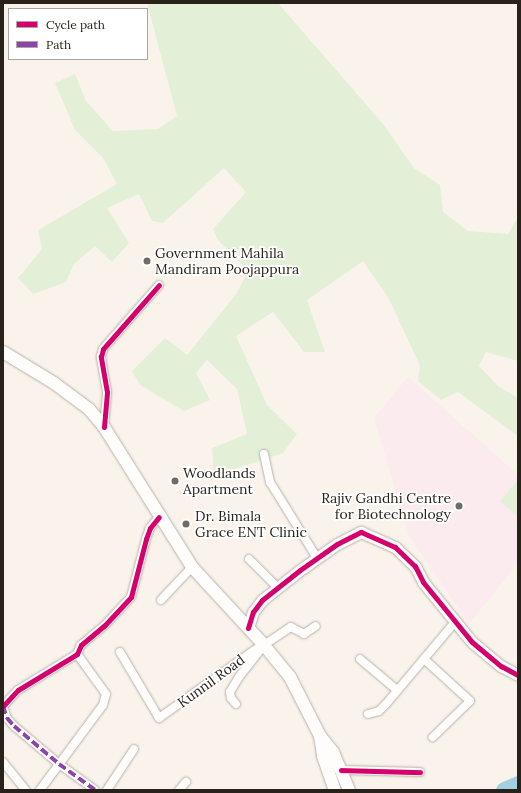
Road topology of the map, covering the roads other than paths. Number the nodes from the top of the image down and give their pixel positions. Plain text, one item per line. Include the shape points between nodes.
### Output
1 (159, 285) dead end
2 (3, 352) edge
3 (104, 427) junction
4 (264, 454) dead end
5 (159, 517) junction
6 (317, 558) junction
7 (249, 559) dead end
8 (192, 567) junction
9 (278, 588) junction
10 (161, 600) dead end
11 (455, 622) junction
12 (316, 626) dead end
13 (248, 628) junction
14 (264, 645) junction
15 (120, 652) dead end
16 (77, 654) junction
17 (360, 659) dead end
18 (424, 659) junction
19 (518, 675) edge
20 (397, 690) junction
21 (236, 704) dead end
22 (3, 706) edge
23 (368, 714) dead end
24 (320, 736) junction
25 (433, 737) dead end
26 (134, 749) dead end
27 (3, 762) edge
28 (59, 764) junction
29 (340, 770) junction
30 (420, 772) dead end
31 (186, 782) dead end
32 (26, 790) edge
33 (40, 790) edge
34 (95, 790) edge
35 (107, 790) edge
36 (179, 790) edge
37 (335, 790) edge
38 (349, 790) edge

1 - 3 street via 103,348 101,357 107,392
2 - 3 main road via 54,383 89,409
3 - 5 main road
4 - 6 street via 270,482
5 - 8 main road
5 - 16 street via 150,528 146,539 136,588 131,597 104,626 81,645
6 - 9 street
6 - 11 street via 361,532 395,547 415,566 423,582
7 - 9 street
8 - 10 street
8 - 13 main road
9 - 13 street via 253,612
11 - 18 street
11 - 19 street via 472,642 501,666
12 - 14 street, Kunnil Road via 304,634 291,627
13 - 14 main road
14 - 15 street, Kunnil Road via 159,718
14 - 21 street via 230,692
14 - 24 main road via 290,677
16 - 22 street via 18,690
16 - 28 street via 106,694 103,705
17 - 20 street
18 - 20 street
18 - 25 street via 470,701
20 - 23 street via 379,711
22 - 28 street via 7,718 14,726
24 - 29 main road via 333,752
24 - 37 main road via 323,756
26 - 35 street
27 - 32 street
28 - 33 street
28 - 34 street
29 - 30 street
29 - 38 main road
31 - 36 street

